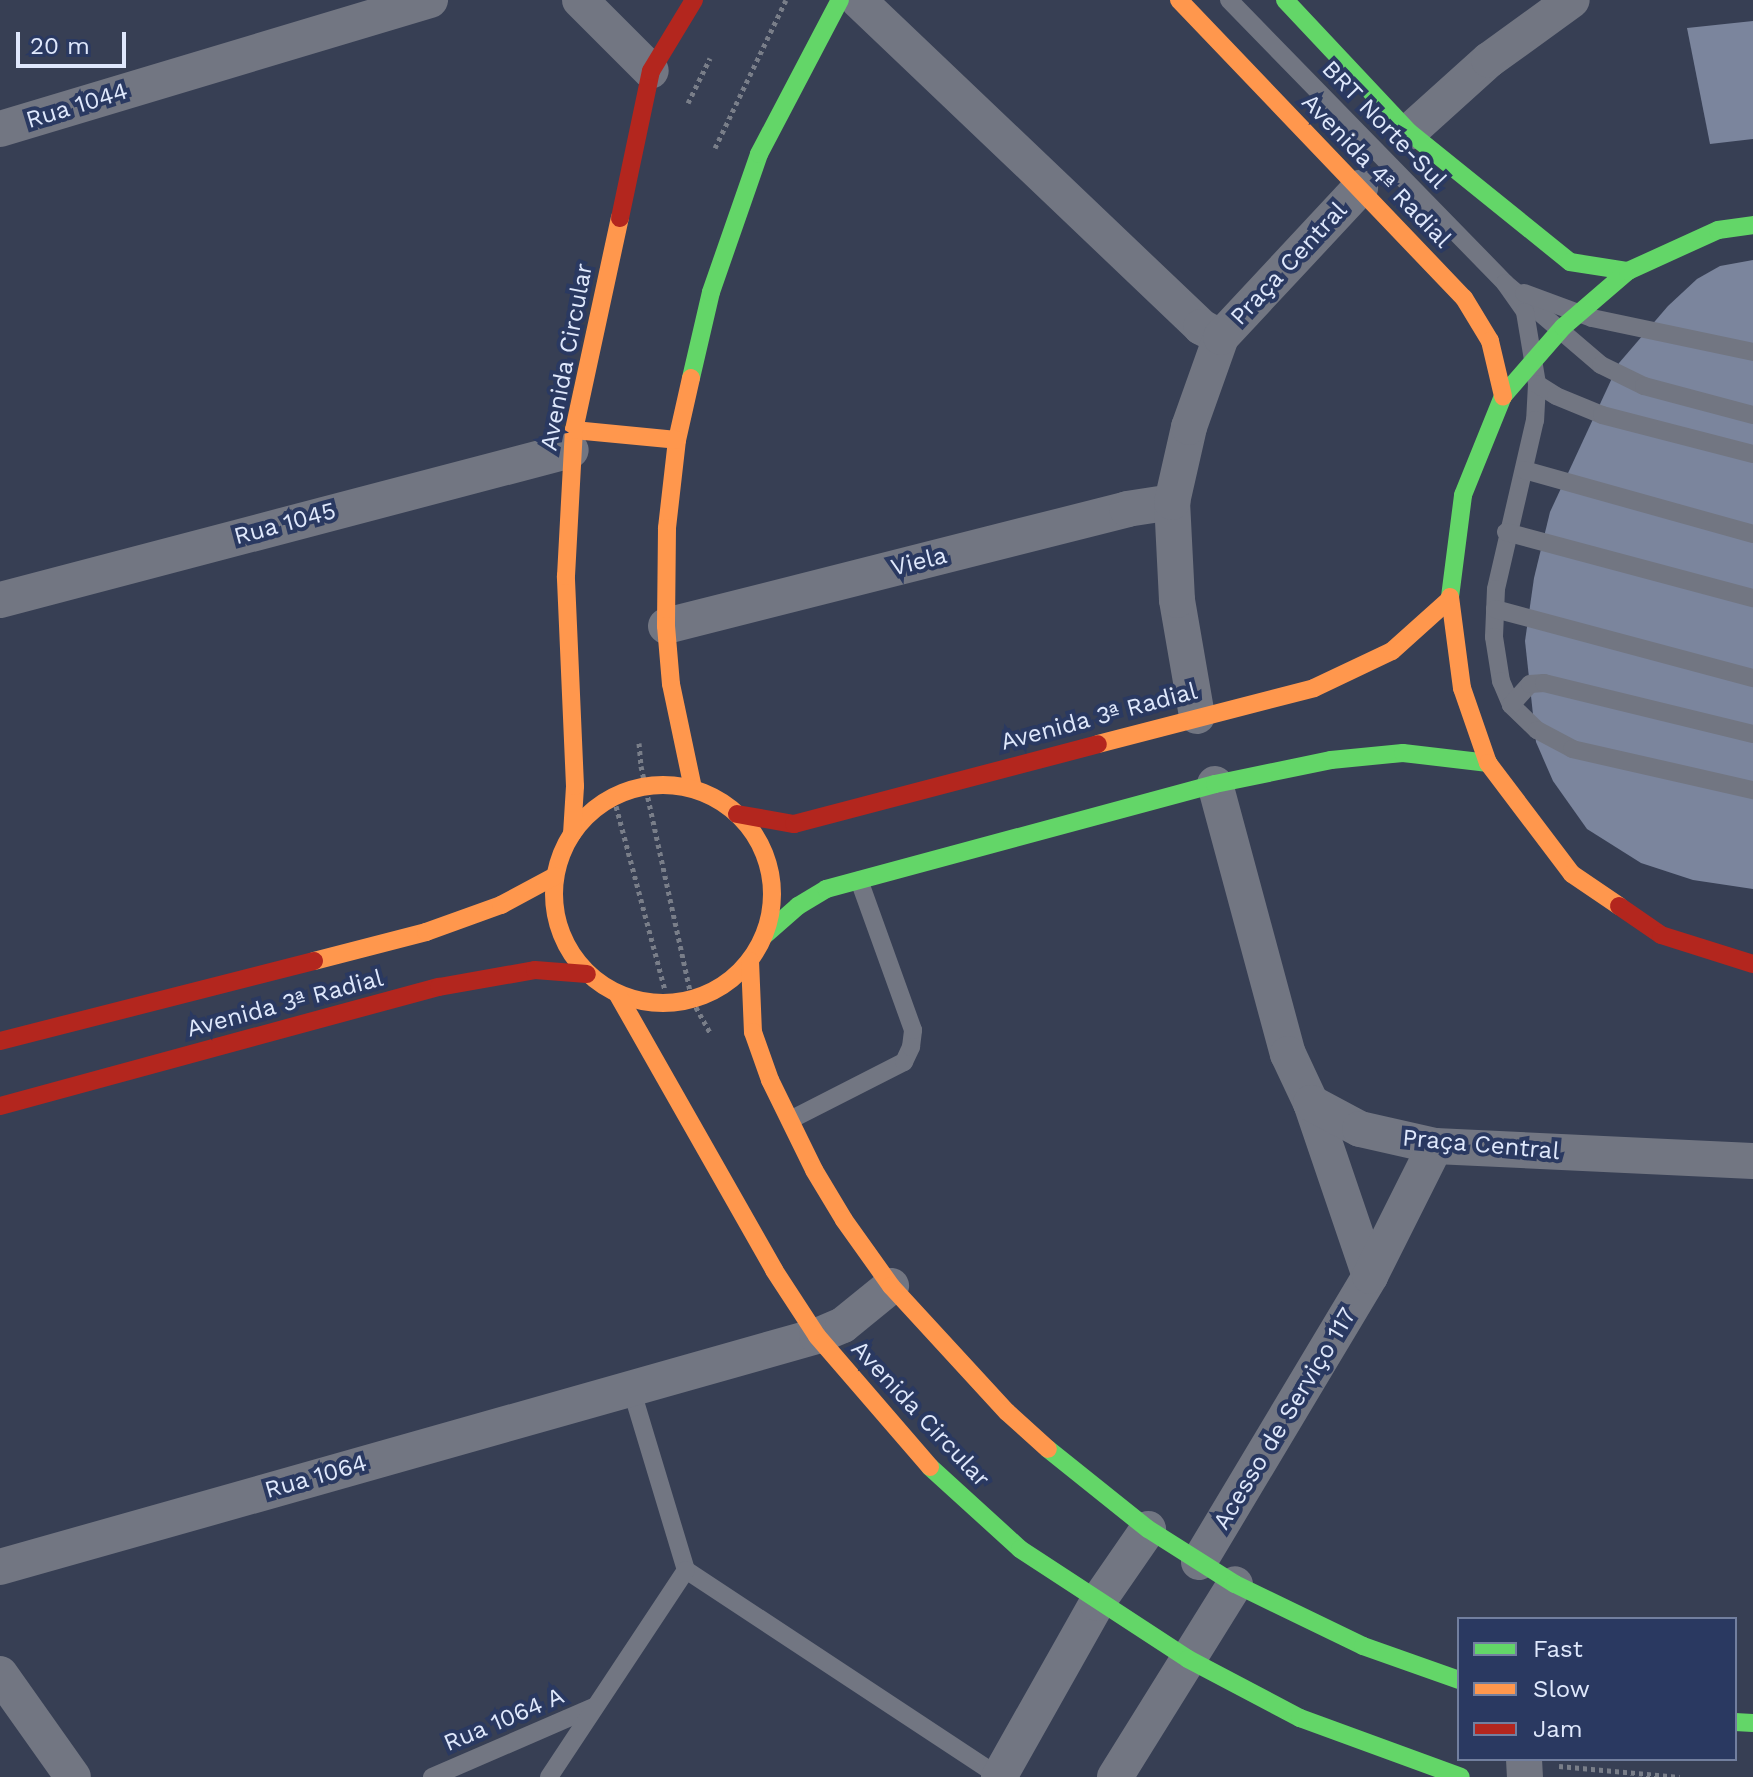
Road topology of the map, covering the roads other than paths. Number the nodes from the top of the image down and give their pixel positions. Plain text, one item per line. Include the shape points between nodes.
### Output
1 (430, 0) edge
2 (580, 0) edge
3 (694, 0) edge
4 (840, 0) edge
5 (858, 0) edge
6 (1179, 0) edge
7 (1229, 0) edge
8 (1285, 0) edge
9 (1572, 0) edge
10 (651, 71) junction
11 (0, 129) edge
12 (1409, 132) junction
13 (1360, 188) junction
14 (1753, 225) edge
15 (1628, 271) junction
16 (1505, 283) junction
17 (1578, 313) junction
18 (1560, 331) junction
19 (1221, 337) junction
20 (1753, 352) edge
21 (1536, 360) junction
22 (1537, 384) junction
23 (1503, 396) junction
24 (1753, 415) edge
25 (572, 440) junction
26 (677, 440) junction
27 (1753, 454) edge
28 (1524, 470) junction
29 (1172, 502) junction
30 (1506, 532) junction
31 (1753, 534) edge
32 (1753, 598) edge
33 (1450, 599) junction
34 (0, 600) edge
35 (1495, 609) junction
36 (666, 626) junction
37 (1498, 661) junction
38 (1753, 678) edge
39 (1544, 683) junction
40 (1511, 705) junction
41 (1197, 716) junction
42 (1753, 734) edge
43 (1488, 763) junction
44 (1215, 784) junction
45 (693, 788) junction
46 (1753, 790) edge
47 (737, 814) junction
48 (572, 834) junction
49 (555, 876) junction
50 (859, 880) junction
51 (765, 935) junction
52 (750, 961) junction
53 (1753, 964) edge
54 (587, 974) junction
55 (618, 995) junction
56 (2, 1033) edge
57 (1311, 1103) junction
58 (0, 1106) edge
59 (789, 1121) junction
60 (1435, 1146) junction
61 (1753, 1161) edge
62 (1370, 1276) junction
63 (891, 1286) junction
64 (817, 1336) junction
65 (631, 1388) junction
66 (1148, 1529) junction
67 (1199, 1562) junction
68 (0, 1567) edge
69 (686, 1570) junction
70 (1235, 1584) junction
71 (1097, 1603) junction
72 (1188, 1659) junction
73 (0, 1674) edge
74 (1457, 1679) edge
75 (594, 1707) junction
76 (999, 1776) edge
77 (73, 1777) edge
78 (432, 1777) edge
79 (549, 1777) edge
80 (1115, 1777) edge
81 (1461, 1777) edge

1 - 11 street, Rua 1044
2 - 10 street
3 - 10 main road, Avenida Circular
4 - 26 main road via 759,154 711,292
5 - 19 street via 1201,327
6 - 13 main road, Avenida 4ª Radial
7 - 16 lane, BRT Norte-Sul
8 - 12 main road
9 - 12 street via 1489,60
10 - 25 main road, Avenida Circular
12 - 15 main road via 1570,262
13 - 19 street, Praça Central
13 - 23 main road, Avenida 4ª Radial via 1464,298 1490,341
14 - 15 main road via 1718,230
15 - 17 main road
16 - 17 lane
16 - 18 lane
16 - 21 lane via 1525,312
17 - 18 main road
17 - 20 lane
18 - 21 main road
18 - 24 lane via 1601,365 1644,386
19 - 29 street, Praça Central via 1189,427
21 - 22 lane
21 - 23 main road
22 - 27 lane via 1602,415
22 - 28 lane
23 - 33 main road via 1463,495
25 - 26 main road
25 - 34 street, Rua 1045
25 - 48 main road, Avenida Circular via 566,576 575,786
26 - 36 main road via 667,528
28 - 30 lane
28 - 31 lane
29 - 36 street, Viela
29 - 41 street, Praça Central via 1177,600
30 - 32 lane
30 - 35 lane
33 - 41 main road, Avenida 3ª Radial via 1392,651 1314,688
33 - 43 main road via 1462,688
35 - 37 lane
35 - 38 lane
36 - 45 main road via 673,699
37 - 39 lane via 1512,673
37 - 40 lane
39 - 40 lane via 1530,684
39 - 42 lane
40 - 46 lane via 1537,730 1572,749
41 - 47 main road, Avenida 3ª Radial via 794,824
43 - 44 main road via 1403,753 1331,760
43 - 53 main road via 1572,874 1661,935
44 - 50 main road
44 - 57 street via 1288,1054
45 - 47 main road
45 - 48 main road via 646,785 614,796
47 - 51 main road via 758,840 770,870 772,903
48 - 49 main road
49 - 54 main road via 566,945
49 - 56 main road, Avenida 3ª Radial via 501,905 426,932
50 - 51 main road via 807,900
50 - 59 lane via 913,1030 911,1047 904,1062
51 - 52 main road
52 - 55 main road via 730,981 692,1000 669,1004
52 - 59 main road via 753,1032
54 - 55 main road
54 - 58 main road, Avenida 3ª Radial via 535,970 439,987
55 - 64 main road, Avenida Circular
57 - 60 street, Praça Central via 1360,1129
57 - 62 street
59 - 63 main road via 844,1220
60 - 61 street, Praça Central
60 - 62 street, Acesso de Serviço 117
62 - 67 street, Acesso de Serviço 117
63 - 64 street, Rua 1064 via 843,1325
63 - 66 main road via 1007,1412
64 - 65 street, Rua 1064
64 - 71 main road, Avenida Circular via 943,1481 1020,1549
65 - 68 street, Rua 1064
65 - 69 lane
66 - 67 main road
66 - 71 street
67 - 70 main road
69 - 75 lane, Rua 1064 A
69 - 76 lane
70 - 72 street
70 - 74 main road via 1363,1646
71 - 72 main road, Avenida Circular
71 - 76 street
72 - 80 street
72 - 81 main road, Avenida Circular via 1300,1718
73 - 77 street
75 - 78 lane, Rua 1064 A
75 - 79 lane, Rua 1064 A

